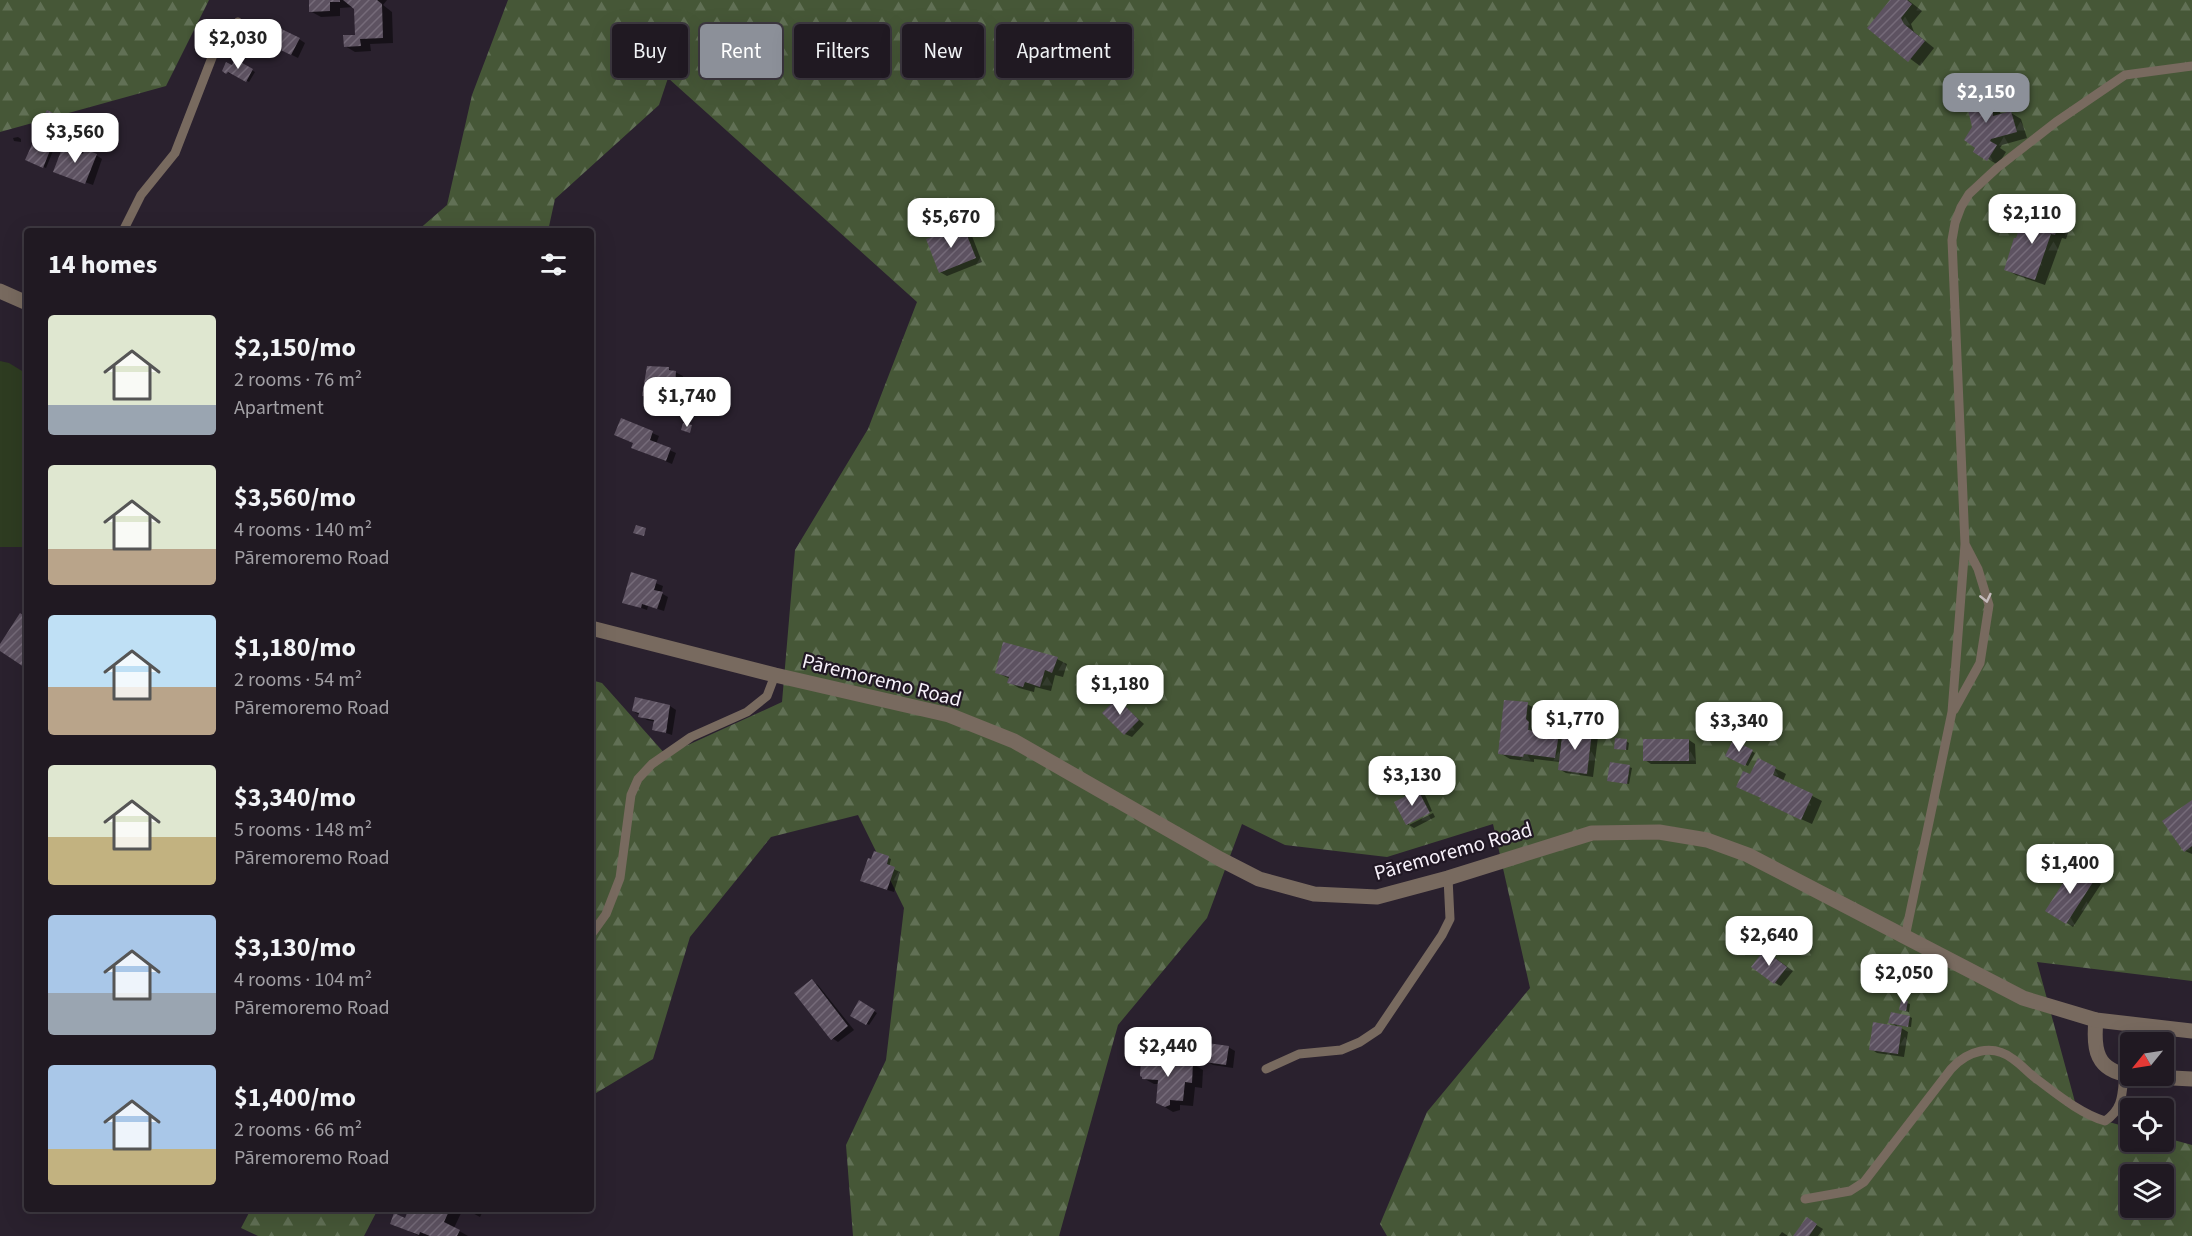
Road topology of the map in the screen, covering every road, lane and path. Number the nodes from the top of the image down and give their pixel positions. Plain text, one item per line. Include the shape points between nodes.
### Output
1 (238, 22) dead end
2 (2192, 66) edge
3 (124, 228) edge
4 (0, 291) edge
5 (24, 302) edge
6 (1965, 544) junction
7 (594, 629) edge
8 (775, 675) junction
9 (1952, 712) junction
10 (1448, 878) junction
11 (594, 931) edge
12 (1905, 937) junction
13 (2096, 1020) junction
14 (2192, 1031) edge
15 (1266, 1069) dead end
16 (2120, 1071) edge
17 (2174, 1078) edge
18 (2192, 1079) edge
19 (2126, 1086) edge
20 (1805, 1199) dead end

1 - 3 lane via 213,55 175,153 141,195
2 - 6 lane via 2125,75 1997,168 1961,207 1952,240
4 - 5 street
6 - 9 lane
6 -> 9 lane via 1989,605 1980,663
7 - 8 street, Pāremoremo Road
8 - 10 street, Pāremoremo Road via 949,715 1014,741 1259,879 1314,894 1377,897
8 - 11 lane via 767,696 754,707 691,737 652,764 638,779 631,795 620,878 606,914
9 - 12 lane
10 - 12 street, Pāremoremo Road via 1592,833 1659,832 1707,840 1748,855
10 - 15 lane via 1450,919 1378,1030 1341,1050 1299,1054
12 - 13 street, Pāremoremo Road via 2023,998
13 - 14 street, Pāremoremo Road
13 - 16 street via 2097,1055 2103,1063
17 - 18 street
19 - 20 lane via 2116,1114 2105,1122 2066,1100 2011,1057 1988,1050 1974,1052 1951,1069 1864,1182 1850,1191

